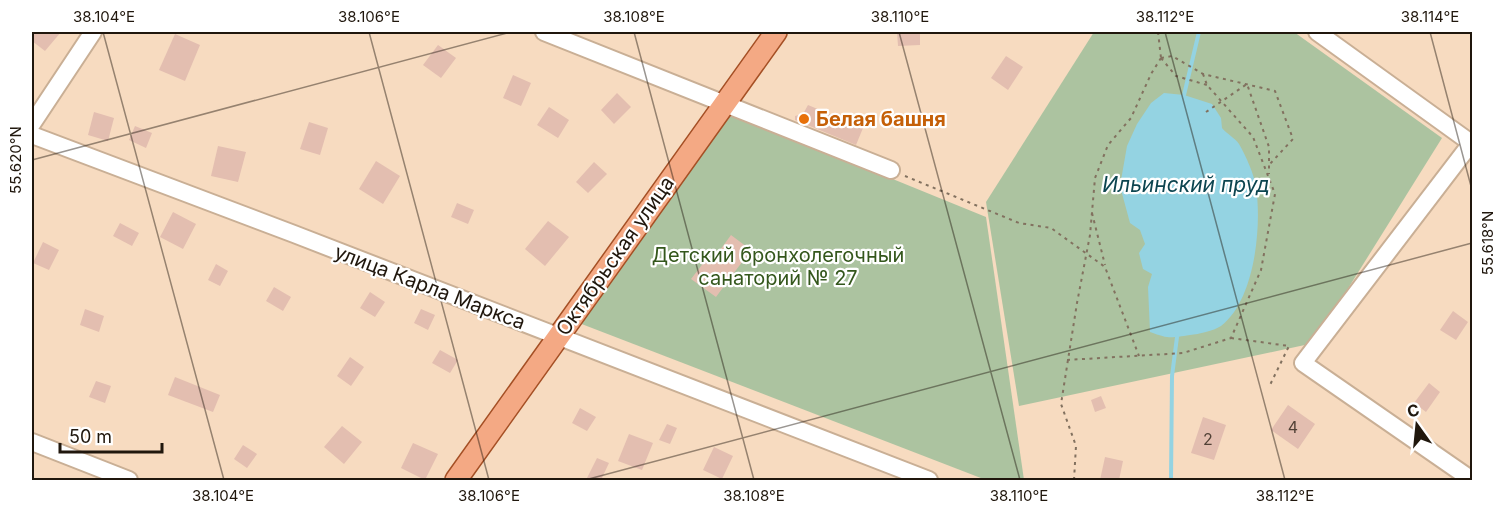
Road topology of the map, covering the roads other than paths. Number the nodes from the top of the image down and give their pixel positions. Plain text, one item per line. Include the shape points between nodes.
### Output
1 (93, 32) edge
2 (544, 32) edge
3 (776, 32) edge
4 (1317, 32) edge
5 (724, 102) junction
6 (32, 124) edge
7 (32, 135) edge
8 (1472, 142) edge
9 (891, 170) road end
10 (558, 337) junction
11 (32, 441) edge
12 (129, 480) edge
13 (456, 480) edge
14 (929, 480) edge
15 (1472, 480) edge

1 - 6 street
2 - 5 street
3 - 5 main road, Октябрьская улица
4 - 8 street
5 - 9 street
5 - 10 main road, Октябрьская улица
7 - 10 street, улица Карла Маркса
8 - 15 street via 1303,363
10 - 13 main road, Октябрьская улица
10 - 14 street, улица Карла Маркса
11 - 12 street

